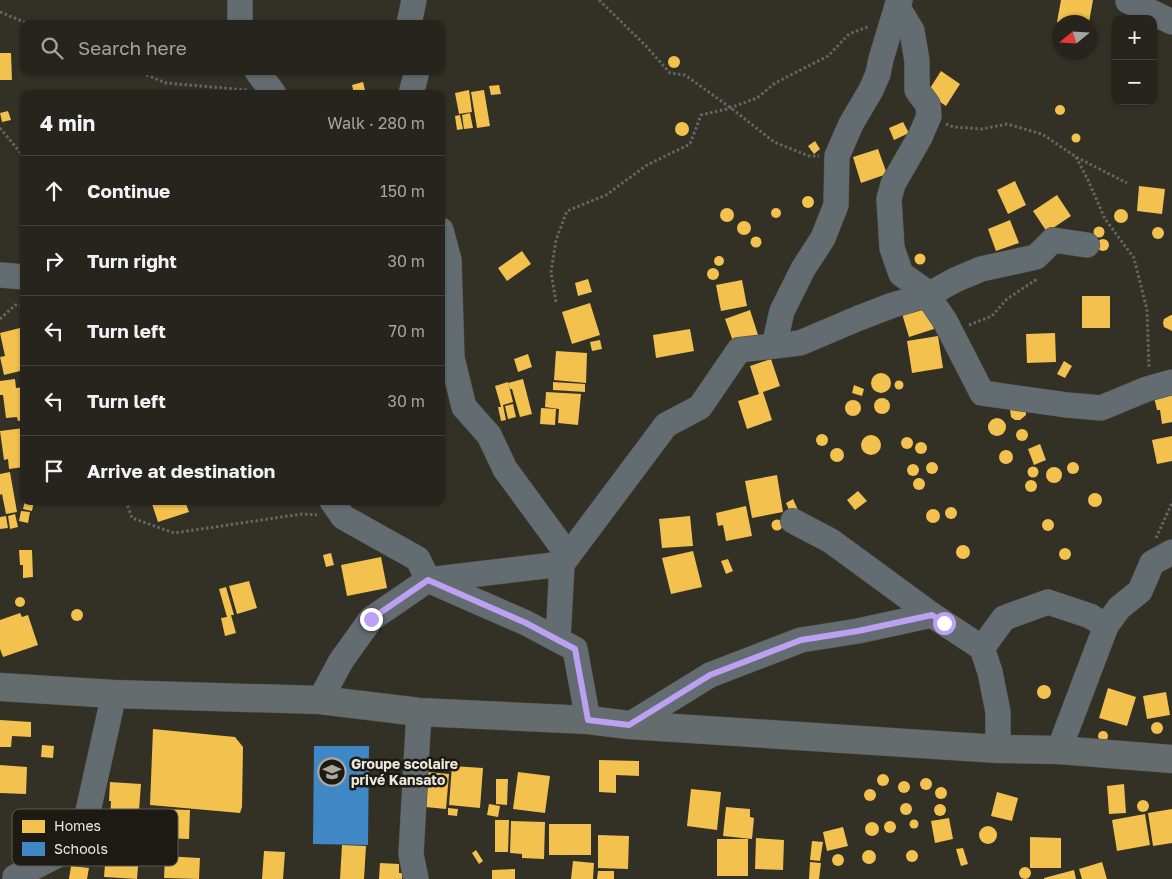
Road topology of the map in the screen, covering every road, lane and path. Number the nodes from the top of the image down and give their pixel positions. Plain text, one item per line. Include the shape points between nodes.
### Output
1 (240, 0) edge
2 (414, 0) edge
3 (599, 0) edge
4 (1128, 0) edge
5 (897, 9) edge
6 (0, 12) edge
7 (20, 20) edge
8 (240, 20) edge
9 (410, 20) edge
10 (1172, 22) edge
11 (147, 75) edge
12 (416, 75) edge
13 (267, 85) edge
14 (233, 90) edge
15 (247, 90) edge
16 (412, 90) edge
17 (731, 108) junction
18 (929, 116) junction
19 (0, 128) edge
20 (20, 152) edge
21 (837, 156) junction
22 (1076, 158) junction
23 (1127, 183) dead end
24 (1087, 244) dead end
25 (445, 245) edge
26 (0, 275) edge
27 (20, 277) edge
28 (1039, 277) dead end
29 (928, 294) junction
30 (556, 302) dead end
31 (20, 306) edge
32 (0, 319) edge
33 (950, 332) junction
34 (774, 346) junction
35 (1172, 382) edge
36 (1147, 389) junction
37 (1172, 503) edge
38 (127, 505) edge
39 (338, 509) edge
40 (792, 521) dead end
41 (1162, 557) edge
42 (565, 559) junction
43 (428, 580) junction
44 (932, 615) junction
45 (1106, 626) junction
46 (558, 640) junction
47 (982, 648) junction
48 (0, 687) edge
49 (114, 694) junction
50 (320, 700) junction
51 (419, 712) junction
52 (588, 720) junction
53 (629, 725) junction
54 (998, 749) junction
55 (1059, 750) junction
56 (1172, 759) edge
57 (88, 809) edge
58 (36, 866) edge
59 (15, 879) edge
60 (416, 879) edge

1 - 8 street
2 - 9 street
3 - 17 path via 670,73 685,74
4 - 10 street
5 - 17 path via 849,34 828,56 775,83 757,98
5 - 18 street via 912,31 917,90 928,105
5 - 21 street via 878,74
6 - 7 path
11 - 14 path via 166,83
12 - 16 street
13 - 15 path
17 - 21 path via 774,142 809,156
17 - 30 path via 701,115 690,144 647,164 606,195 567,211 556,240 551,272
18 - 22 path via 953,127 982,129 1007,124 1042,134
18 - 29 street via 893,184 889,199 892,248 901,274
19 - 20 path
21 - 34 street via 836,205 823,238 782,311
22 - 23 path
22 - 36 path via 1105,219 1134,258 1147,310 1150,357
24 - 29 street via 1053,240 1036,257 981,269
25 - 42 street via 449,260 452,358 464,407 489,435 505,469
26 - 27 street
28 - 33 path via 1007,299 992,316
29 - 33 street
29 - 34 street via 800,343
31 - 32 path via 15,305
33 - 36 street via 982,393 1101,408
34 - 42 street via 739,350 700,407 666,425
35 - 36 street
37 - 41 path via 1157,534
38 - 39 path via 132,518 174,533
39 - 43 street via 418,559
40 - 44 street via 831,541
41 - 45 street via 1140,591 1119,608
42 - 43 street
42 - 46 street
43 - 46 street
43 - 50 street via 371,619
44 - 47 street
44 - 53 street via 801,640 710,675
45 - 47 street via 1090,616 1048,602 1004,618
45 - 55 street
46 - 52 street via 575,649
47 - 54 street via 998,712
48 - 49 main road
49 - 50 main road
49 - 57 street
50 - 51 main road
51 - 52 main road
51 - 60 street via 411,854
52 - 53 main road
53 - 54 main road
54 - 55 main road
55 - 56 main road
58 - 59 street

